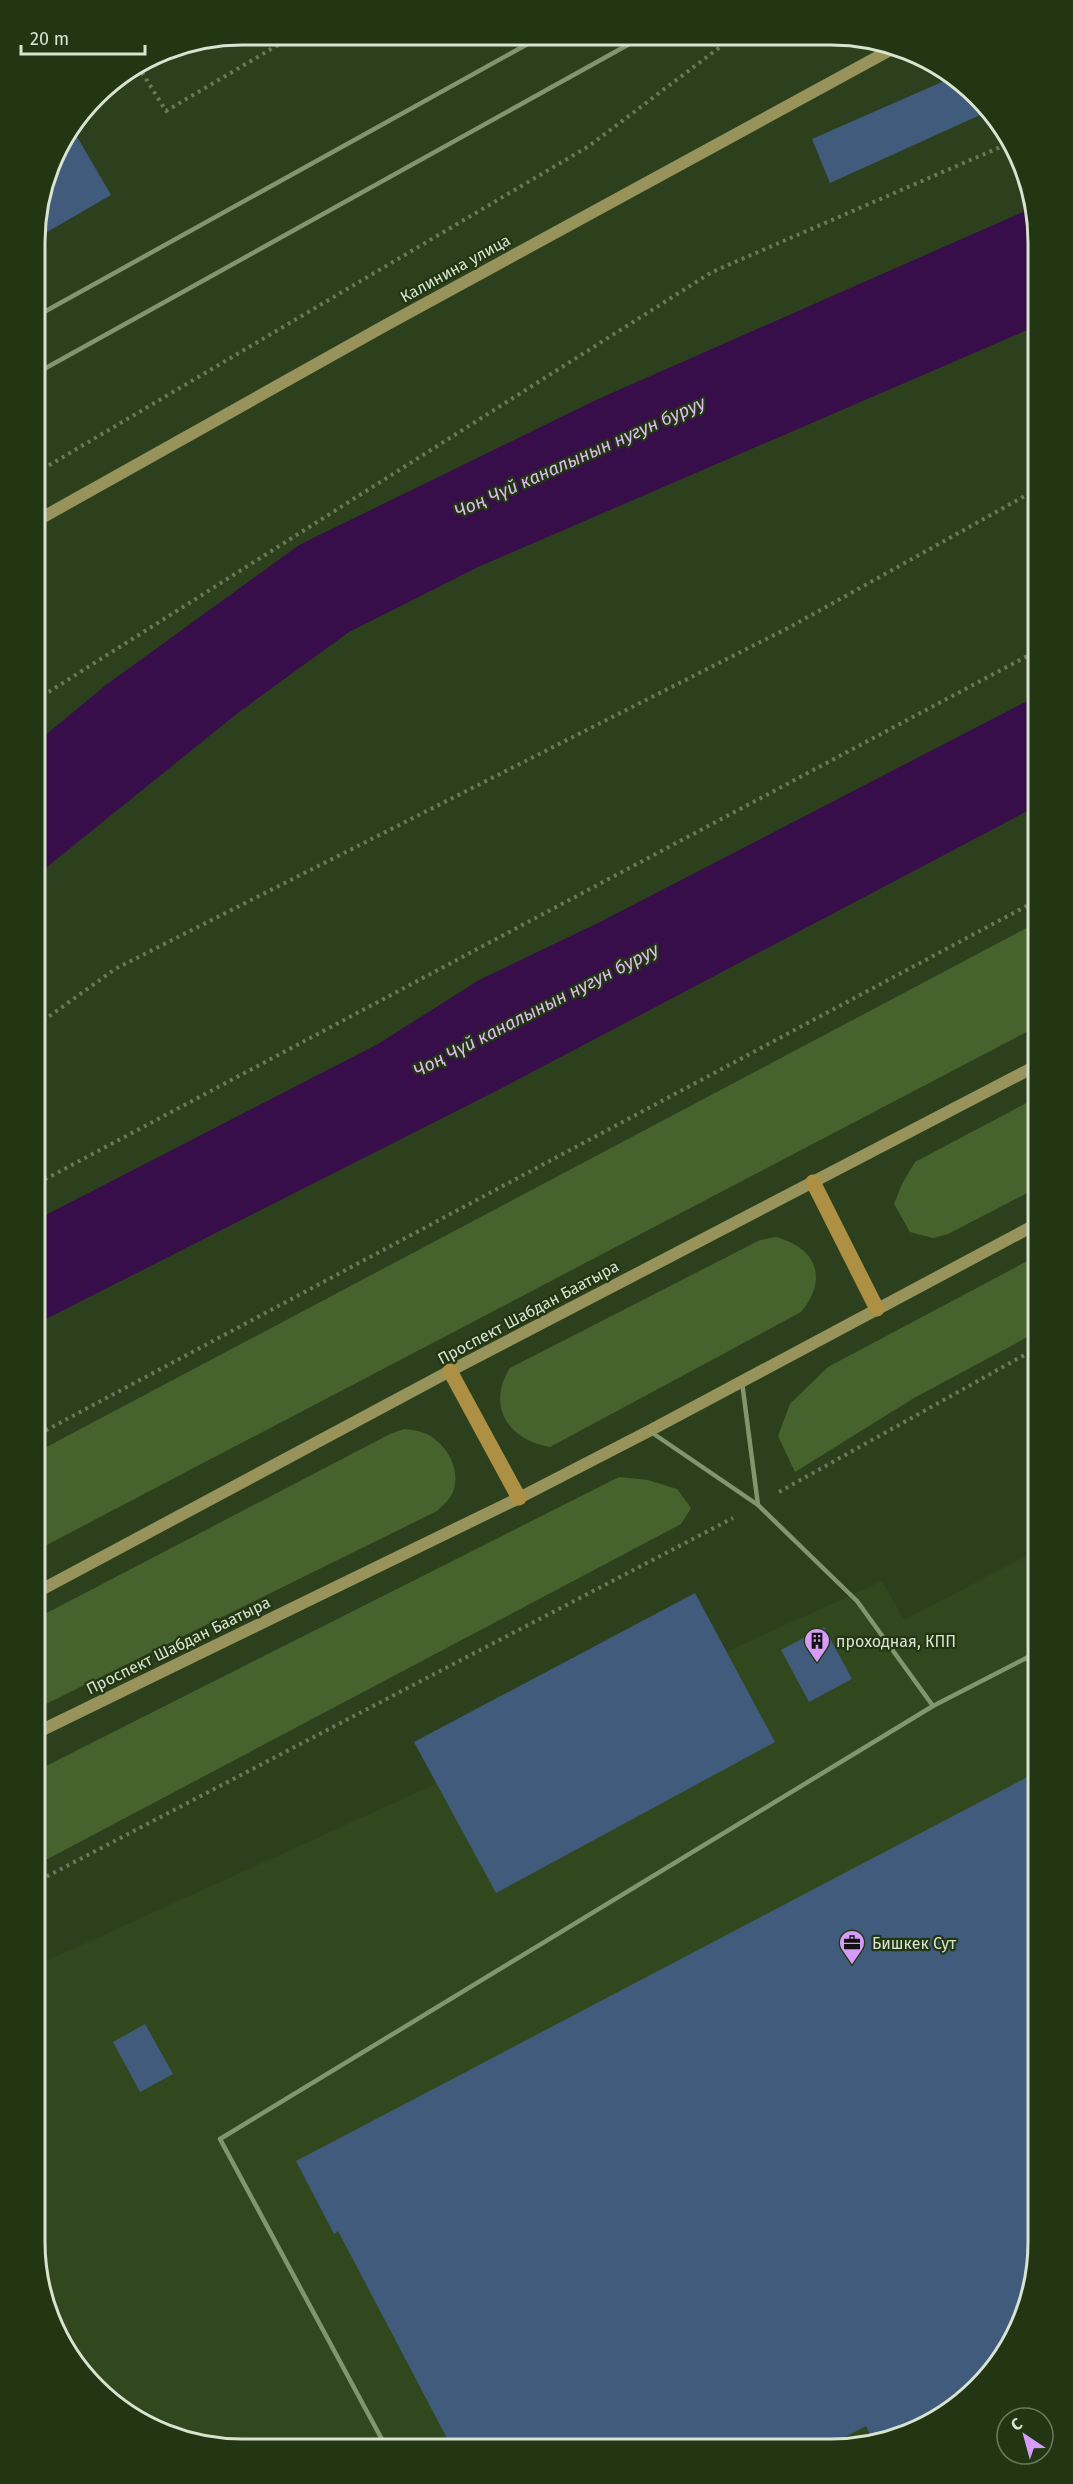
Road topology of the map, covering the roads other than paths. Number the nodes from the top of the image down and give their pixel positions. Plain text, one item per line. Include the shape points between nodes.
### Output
1 (526, 45) edge
2 (628, 45) edge
3 (884, 52) edge
4 (45, 311) edge
5 (45, 368) edge
6 (45, 516) edge
7 (1028, 1069) edge
8 (813, 1182) junction
9 (1028, 1230) edge
10 (877, 1309) junction
11 (450, 1371) junction
12 (742, 1382) junction
13 (649, 1431) junction
14 (519, 1498) junction
15 (758, 1505) junction
16 (45, 1588) edge
17 (1028, 1657) edge
18 (933, 1706) junction
19 (45, 1729) edge
20 (382, 2439) edge

1 - 4 lane
2 - 5 lane
3 - 6 main road, Калинина улица
7 - 8 main road, Проспект Шабдан Баатыра
8 - 10 main road
8 - 11 main road, Проспект Шабдан Баатыра
9 - 10 main road, Проспект Шабдан Баатыра
10 - 12 main road, Проспект Шабдан Баатыра
11 - 14 main road
11 - 16 main road, Проспект Шабдан Баатыра
12 - 13 main road, Проспект Шабдан Баатыра
12 - 15 lane
13 - 14 main road, Проспект Шабдан Баатыра
13 - 15 lane
14 - 19 main road, Проспект Шабдан Баатыра
15 - 18 lane via 857,1601
17 - 18 lane
18 - 20 lane via 220,2139

